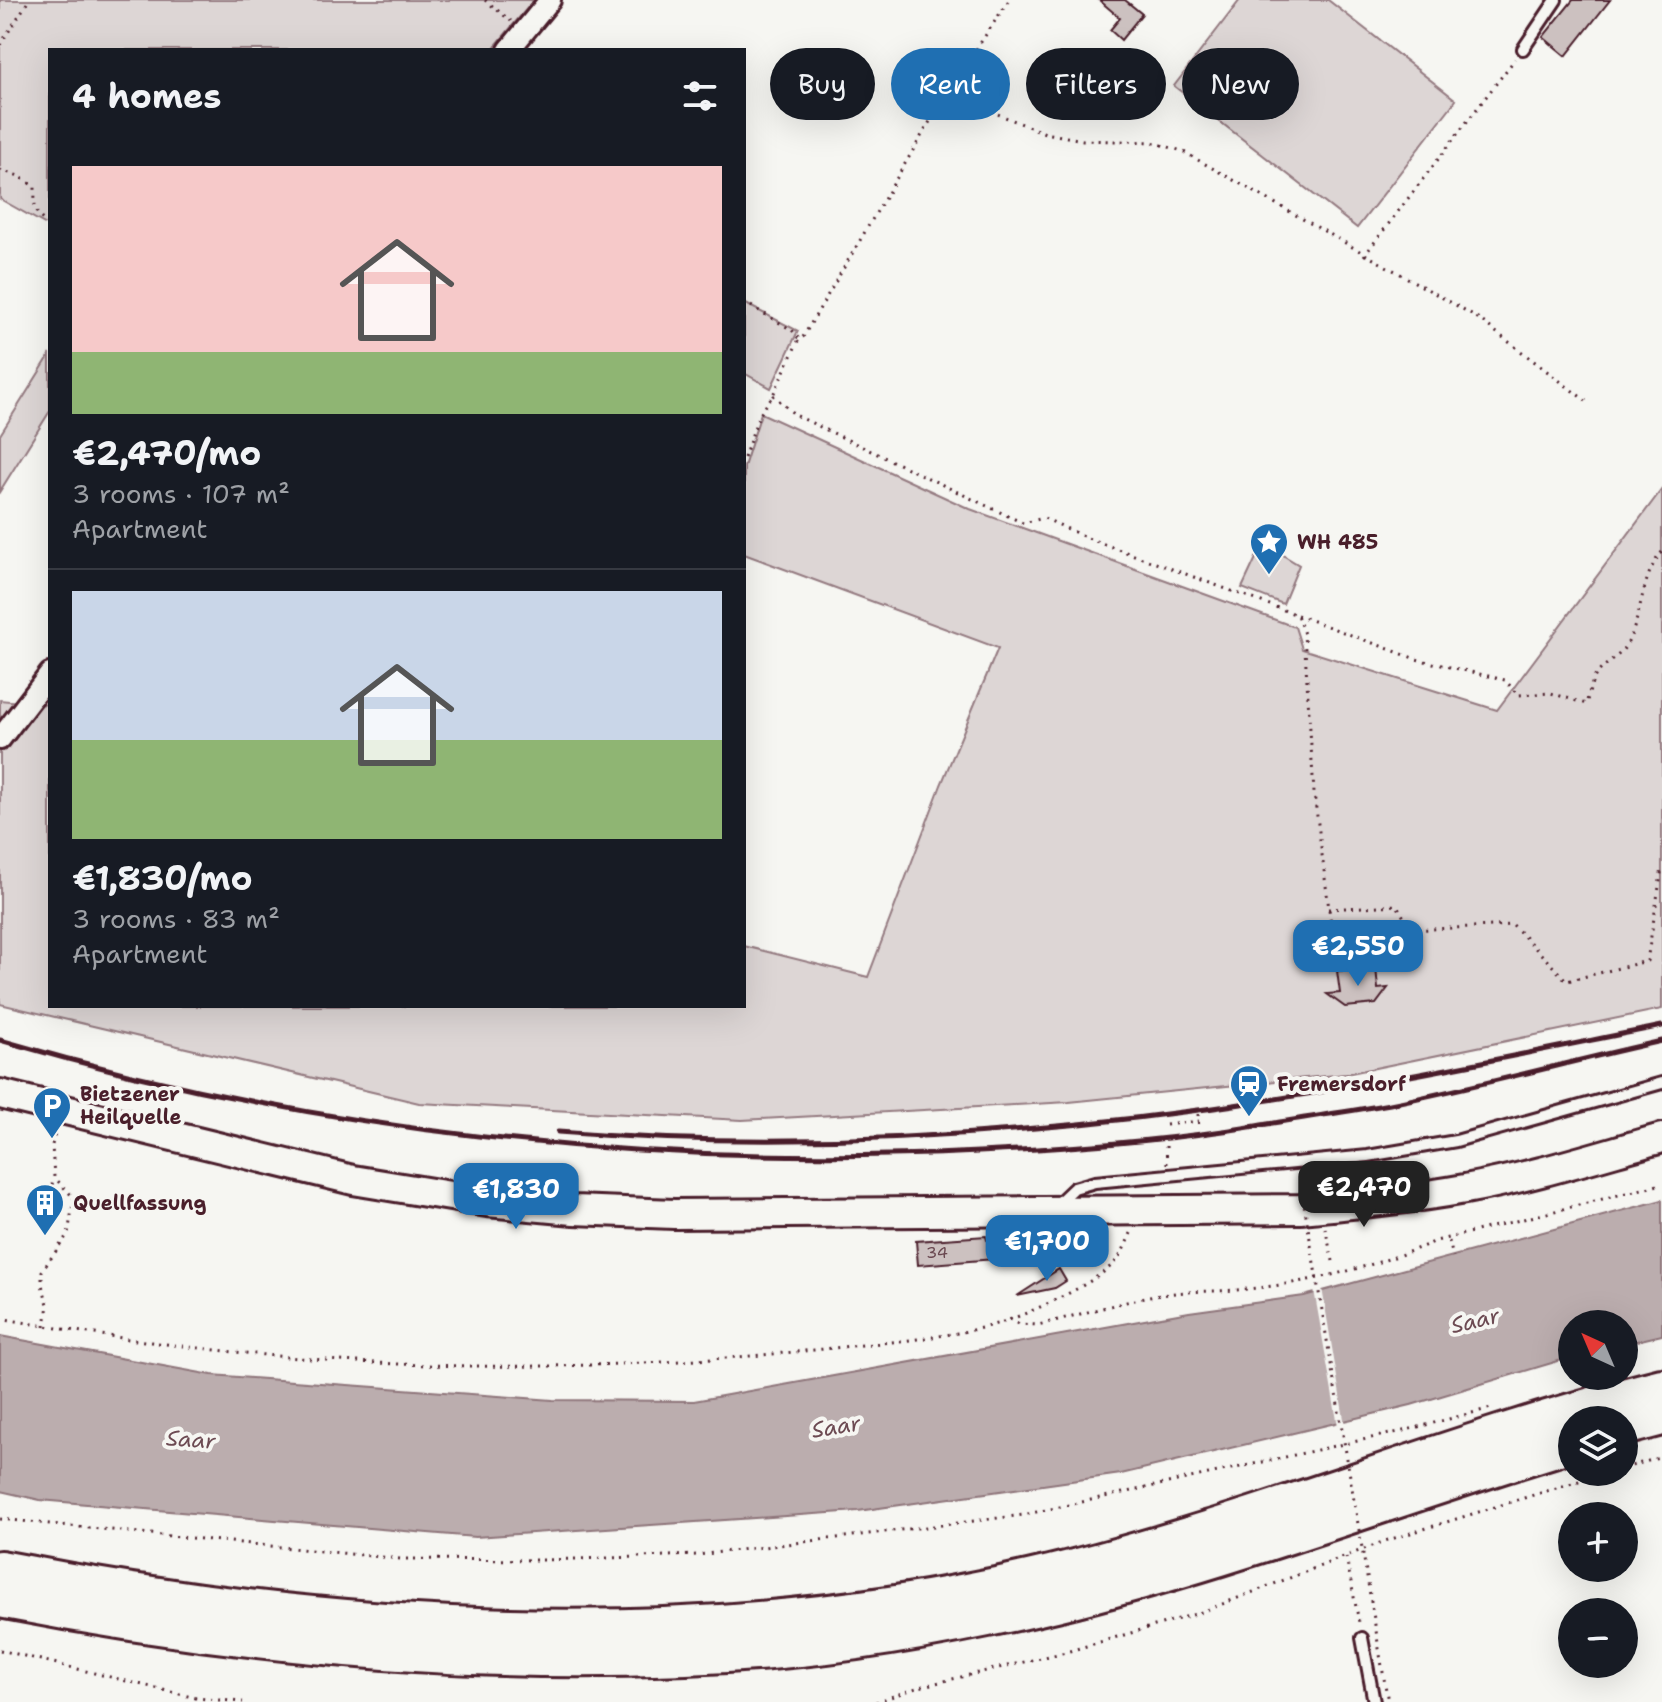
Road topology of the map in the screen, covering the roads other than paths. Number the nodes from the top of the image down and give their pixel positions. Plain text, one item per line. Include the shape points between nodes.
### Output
1 (550, 0) edge
2 (1556, 0) edge
3 (510, 48) edge
4 (1523, 49) road end
5 (48, 677) edge
6 (0, 739) edge
7 (1662, 1083) edge
8 (0, 1094) edge
9 (1662, 1138) edge
10 (1051, 1211) junction
11 (1662, 1386) edge
12 (1662, 1418) edge
13 (1638, 1424) edge
14 (1558, 1448) edge
15 (0, 1568) edge
16 (0, 1600) edge
17 (1362, 1638) road end
18 (1374, 1702) edge

1 - 3 street
2 - 4 lane
5 - 6 street
7 - 10 lane via 1456,1141 1368,1156 1095,1182 1074,1188
8 - 10 main road via 353,1180 487,1202 674,1214
9 - 10 main road via 1526,1176 1403,1199 1300,1209
11 - 15 highway via 1050,1573 957,1593 769,1620 581,1627 371,1618 162,1596
12 - 13 highway
14 - 16 highway via 1058,1603 963,1624 771,1652 581,1659 368,1650 157,1627
17 - 18 lane

